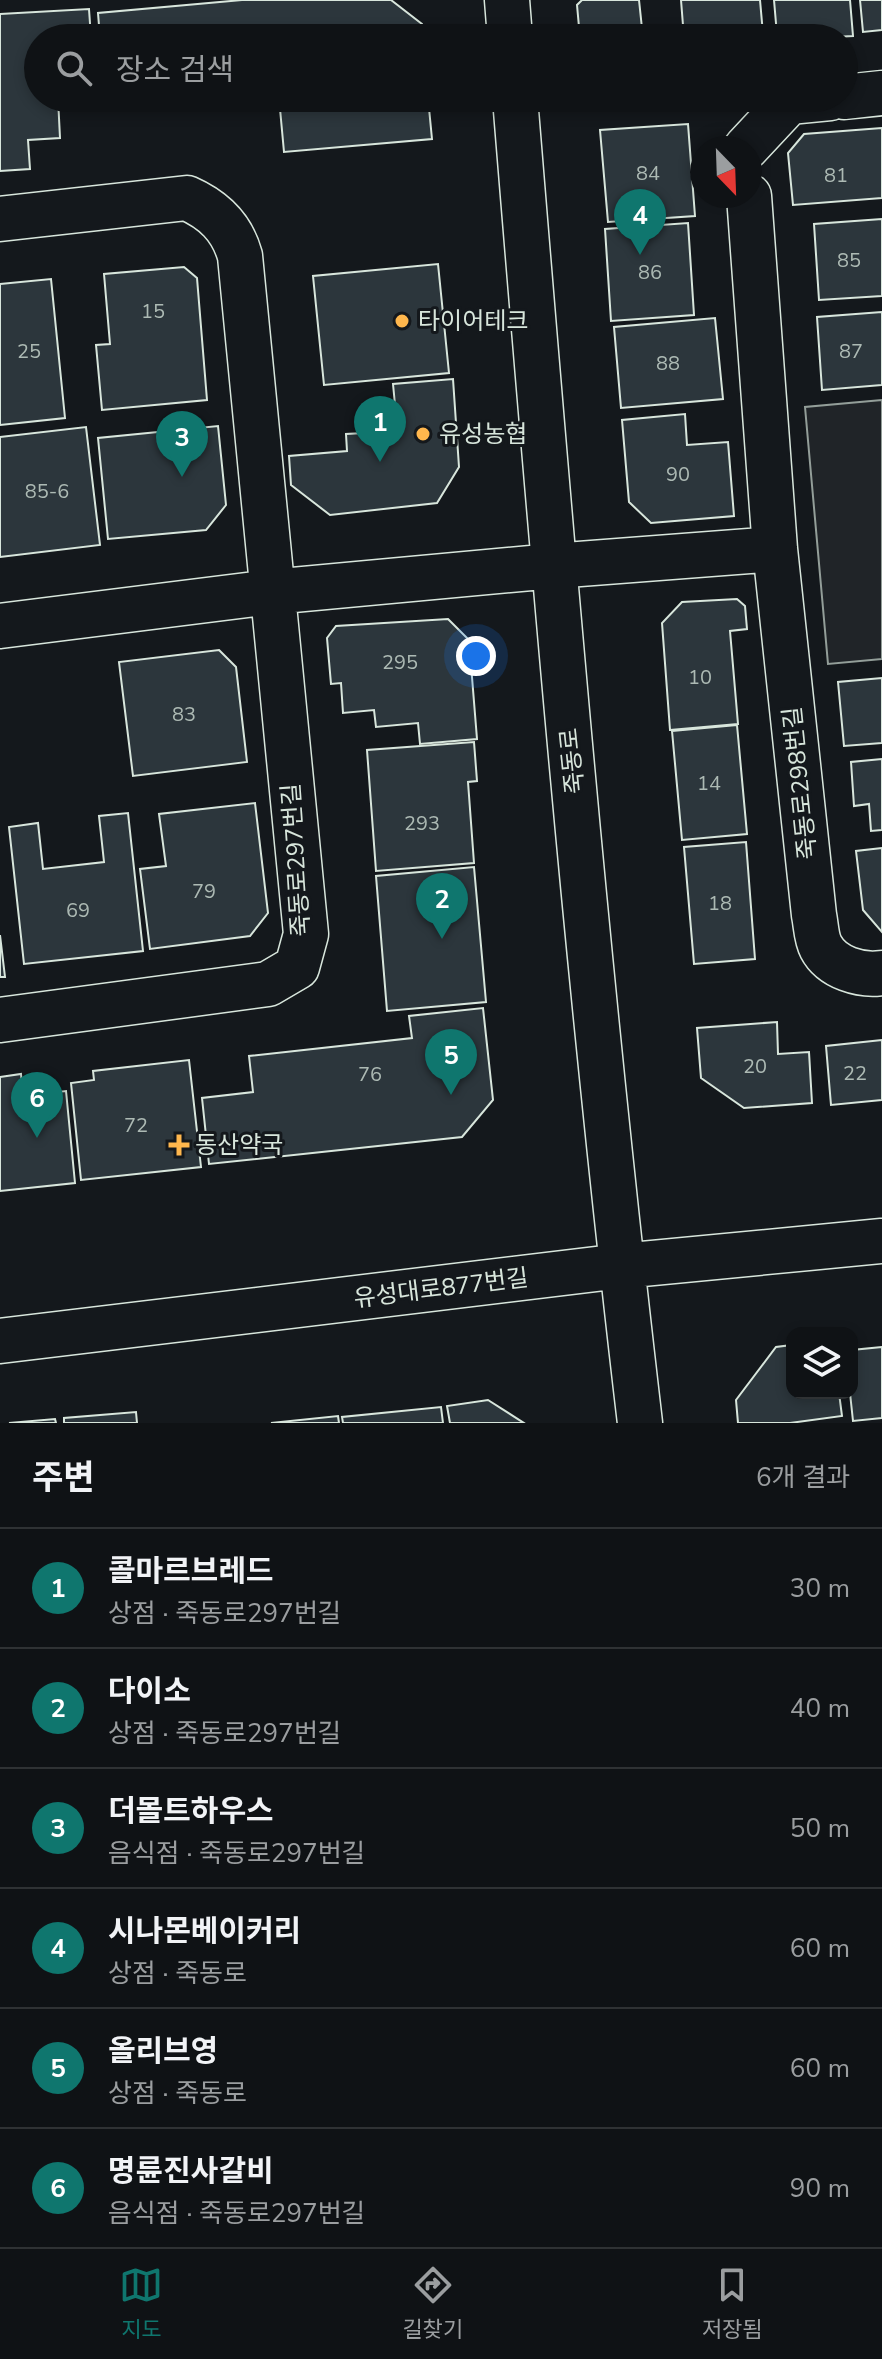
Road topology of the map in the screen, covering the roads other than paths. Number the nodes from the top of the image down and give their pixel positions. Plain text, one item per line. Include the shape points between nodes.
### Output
1 (507, 0) edge
2 (509, 24) edge
3 (882, 93) edge
4 (858, 96) edge
5 (516, 112) edge
6 (780, 112) edge
7 (757, 136) edge
8 (750, 208) edge
9 (0, 219) edge
10 (775, 549) junction
11 (553, 566) junction
12 (271, 592) junction
13 (0, 626) edge
14 (882, 973) edge
15 (0, 1020) edge
16 (882, 1241) edge
17 (621, 1266) junction
18 (0, 1341) edge
19 (640, 1423) edge

1 - 2 street
3 - 4 street
5 - 11 street, 죽동로
6 - 7 street
8 - 10 street, 죽동로298번길
9 - 12 street, 죽동로297번길 via 187,198 208,207 228,227 240,256
10 - 11 street
10 - 14 street, 죽동로298번길 via 821,947 839,965 866,975
11 - 12 street
11 - 17 street, 죽동로
12 - 13 street
12 - 15 street, 죽동로297번길 via 306,934 297,967 268,984
16 - 17 street, 유성대로877번길
17 - 18 street, 유성대로877번길
17 - 19 street, 죽동로

